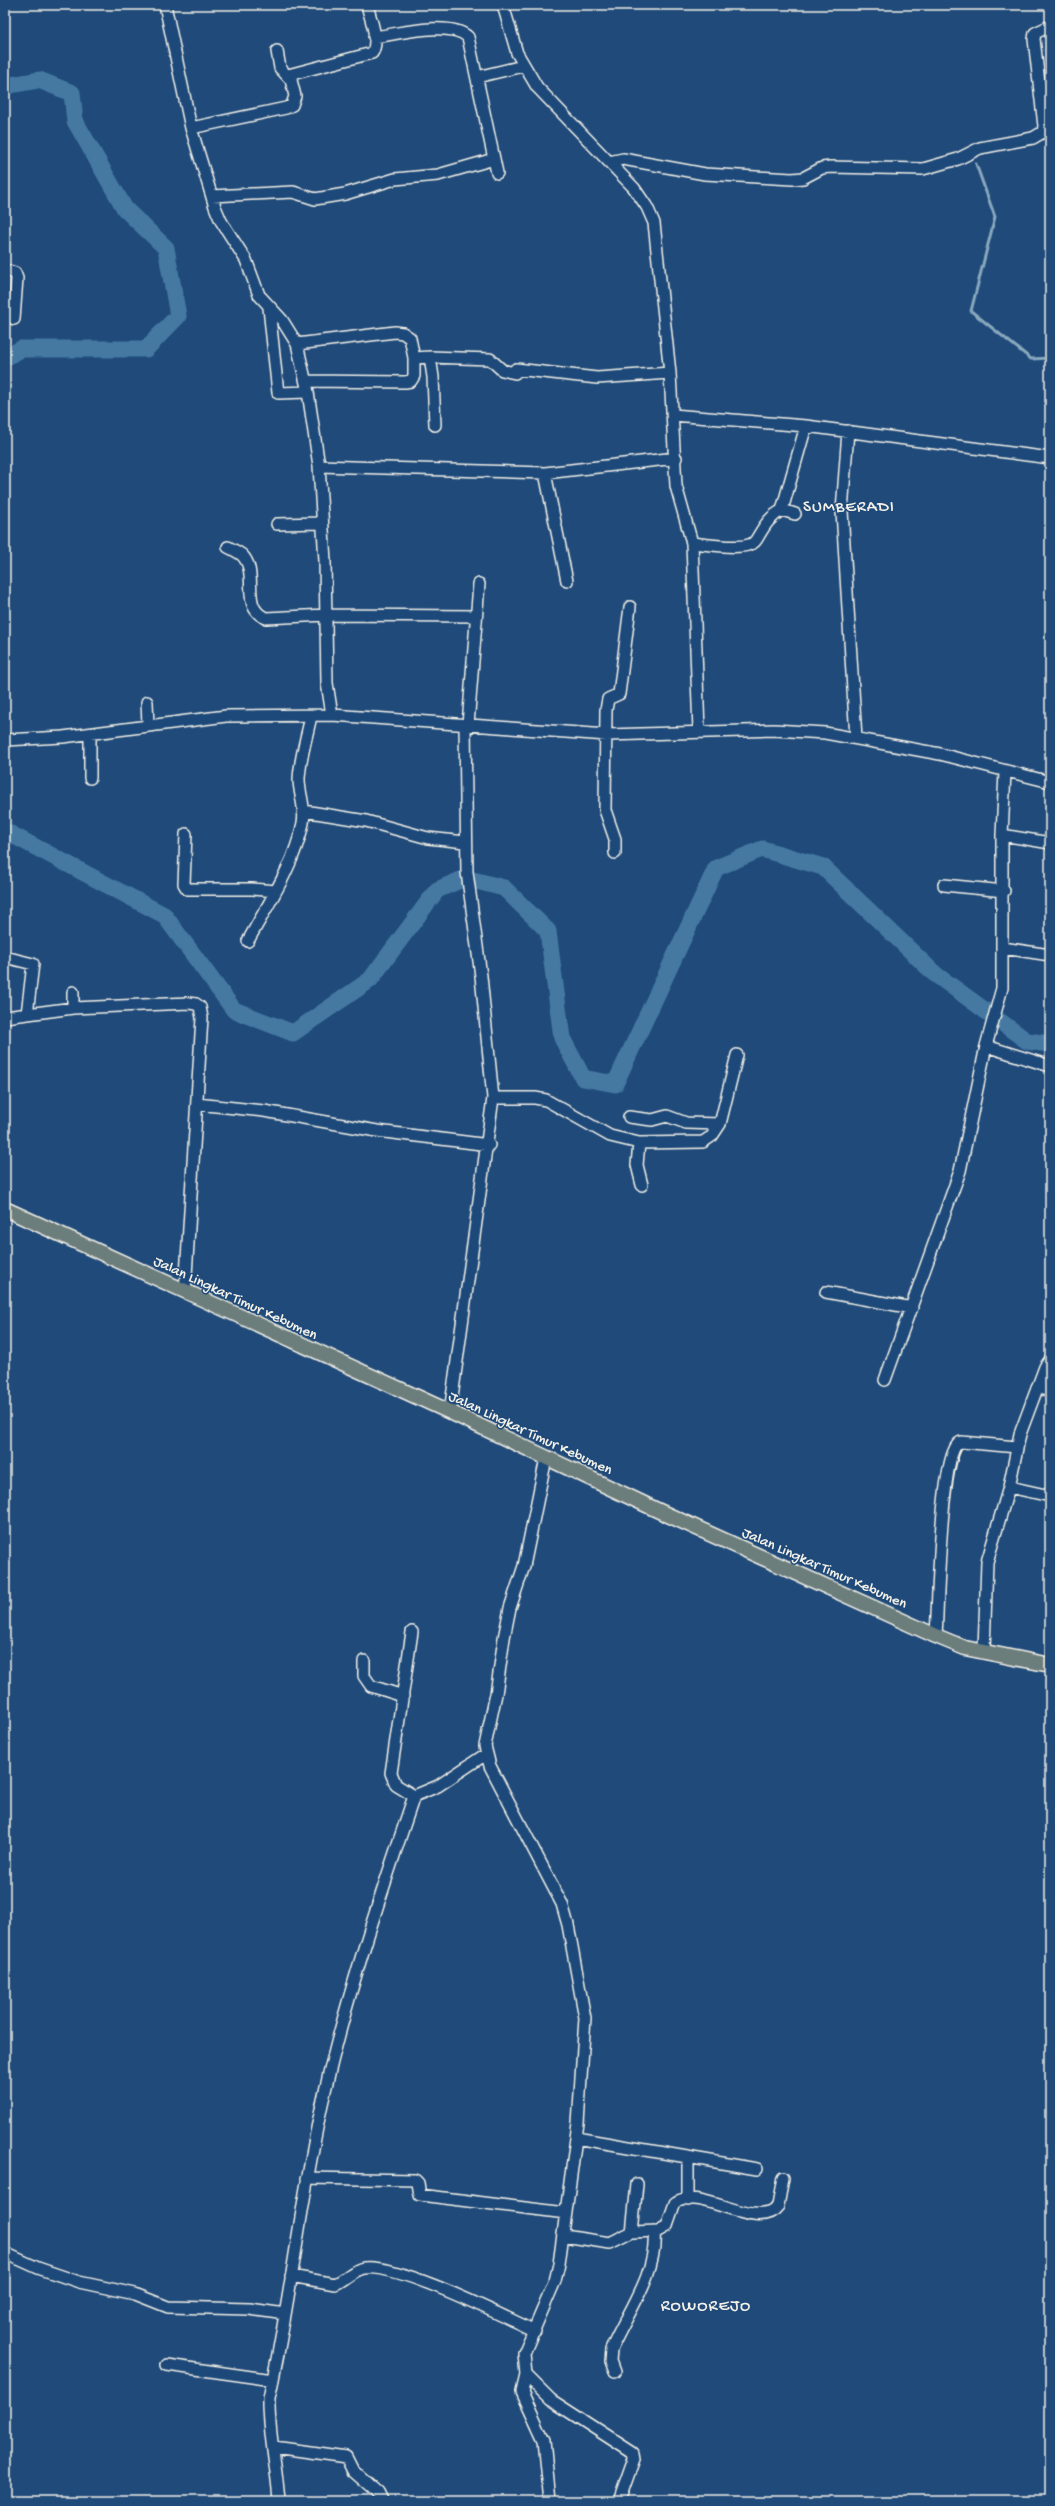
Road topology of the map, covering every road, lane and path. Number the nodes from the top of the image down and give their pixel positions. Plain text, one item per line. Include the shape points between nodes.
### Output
1 (165, 5) edge
2 (367, 5) edge
3 (504, 5) edge
4 (1050, 26) edge
5 (374, 37) junction
6 (277, 51) dead end
7 (524, 66) junction
8 (288, 75) junction
9 (476, 77) junction
10 (191, 128) junction
11 (494, 159) junction
12 (609, 162) junction
13 (497, 173) dead end
14 (212, 196) junction
15 (5, 270) edge
16 (269, 308) junction
17 (14, 319) dead end
18 (296, 344) junction
19 (430, 357) junction
20 (414, 358) junction
21 (670, 373) junction
22 (307, 386) junction
23 (672, 415) junction
24 (435, 425) dead end
25 (806, 426) junction
26 (848, 431) junction
27 (676, 458) junction
28 (1050, 458) edge
29 (319, 466) junction
30 (545, 473) junction
31 (782, 510) junction
32 (796, 514) dead end
33 (322, 523) junction
34 (277, 524) dead end
35 (692, 543) junction
36 (228, 547) dead end
37 (567, 581) dead end
38 (479, 584) dead end
39 (630, 607) dead end
40 (326, 615) junction
41 (476, 616) junction
42 (147, 702) dead end
43 (332, 715) junction
44 (311, 716) junction
45 (466, 724) junction
46 (148, 725) junction
47 (699, 731) junction
48 (90, 734) junction
49 (607, 735) junction
50 (856, 738) junction
51 (5, 740) edge
52 (1005, 772) junction
53 (90, 778) dead end
54 (1050, 782) edge
55 (304, 811) junction
56 (186, 834) dead end
57 (1002, 835) junction
58 (465, 842) junction
59 (1050, 843) edge
60 (615, 853) dead end
61 (944, 885) dead end
62 (276, 891) junction
63 (1004, 891) junction
64 (248, 941) dead end
65 (1003, 948) junction
66 (1050, 955) edge
67 (5, 957) edge
68 (73, 992) dead end
69 (73, 1008) junction
70 (27, 1014) junction
71 (5, 1017) edge
72 (987, 1043) junction
73 (737, 1055) dead end
74 (1050, 1066) edge
75 (493, 1098) junction
76 (197, 1104) junction
77 (629, 1116) dead end
78 (720, 1124) junction
79 (639, 1144) junction
80 (489, 1145) junction
81 (642, 1185) dead end
82 (5, 1209) edge
83 (185, 1292) junction
84 (826, 1292) dead end
85 (912, 1308) junction
86 (1050, 1360) edge
87 (885, 1380) dead end
88 (1037, 1387) junction
89 (1050, 1391) edge
90 (450, 1412) junction
91 (1017, 1447) junction
92 (546, 1458) junction
93 (1009, 1486) junction
94 (1050, 1496) edge
95 (412, 1632) dead end
96 (936, 1636) junction
97 (984, 1651) junction
98 (364, 1661) dead end
99 (1050, 1665) edge
100 (403, 1696) junction
101 (486, 1754) junction
102 (414, 1796) junction
103 (576, 2138) junction
104 (688, 2158) junction
105 (757, 2169) dead end
106 (307, 2178) junction
107 (782, 2178) dead end
108 (637, 2184) dead end
109 (688, 2200) junction
110 (566, 2213) junction
111 (654, 2231) junction
112 (632, 2232) junction
113 (564, 2236) junction
114 (5, 2253) edge
115 (291, 2276) junction
116 (285, 2314) junction
117 (535, 2331) junction
118 (167, 2365) dead end
119 (614, 2372) dead end
120 (526, 2375) junction
121 (273, 2380) junction
122 (274, 2447) junction
123 (550, 2500) edge
124 (279, 2501) edge
125 (382, 2501) edge
126 (619, 2501) edge

1 - 10 street
2 - 5 street
3 - 7 street via 512,37
4 - 12 street via 1035,33 1034,39 1044,126 1043,132 1033,138 980,148 958,159 924,169 830,167 822,168 803,178 705,174 630,160
5 - 8 street via 375,48 367,56
5 - 9 street via 444,29 463,33 468,38
6 - 8 street via 280,68
7 - 9 street
7 - 12 street via 537,87
8 - 10 street via 295,96 292,105
9 - 11 street
10 - 14 street
11 - 13 street
11 - 14 street via 438,175 395,179 345,194 315,198 293,192
12 - 21 street via 634,188 654,223
14 - 16 street via 221,220 241,250 256,288
15 - 17 street via 15,273 17,278
16 - 18 street via 282,320
16 - 22 street via 278,393
18 - 20 street via 396,332 410,338
18 - 22 street
19 - 20 street
19 - 21 street via 490,359 506,372 514,373 516,370 597,378
19 - 24 street
20 - 22 street via 414,376 411,381
21 - 23 street
22 - 29 street
23 - 25 street
23 - 27 street
25 - 26 street
25 - 31 street
26 - 28 street
26 - 50 street via 842,511
27 - 30 street
27 - 35 street via 678,497
29 - 30 street
29 - 33 street
30 - 37 street
31 - 32 street
31 - 35 street via 766,521 755,542 745,547
33 - 34 street
33 - 40 street
35 - 47 street
36 - 40 street via 246,561 251,604 258,615 266,618
38 - 41 street
39 - 49 street via 619,693 607,701
40 - 41 street
40 - 43 street via 327,683
41 - 45 street
42 - 46 street
43 - 44 street
43 - 45 street
44 - 46 street via 253,714
44 - 55 street via 299,777 299,795
45 - 49 street
45 - 58 street
46 - 48 street
47 - 49 street
47 - 50 street via 774,730
48 - 51 street
48 - 53 street
49 - 60 street via 605,810 615,839
50 - 52 street via 940,754
52 - 54 street
52 - 57 street
55 - 58 street via 366,821 428,838
55 - 62 street via 303,824
56 - 62 street via 184,884 187,889
57 - 59 street
57 - 63 street
58 - 75 street via 466,872
61 - 63 street
62 - 64 street
63 - 65 street
65 - 66 street
65 - 72 street via 1002,988
67 - 70 street via 33,964
68 - 69 street
69 - 70 street
69 - 76 street via 198,1004 202,1018
70 - 71 street
72 - 74 street
72 - 85 street via 960,1171
73 - 78 street
75 - 79 street via 546,1100 610,1136
75 - 80 street
76 - 80 street via 264,1111 377,1131
76 - 83 street
77 - 78 street via 652,1120 667,1116 686,1123
78 - 79 street via 712,1136 703,1142
79 - 81 street via 637,1165
80 - 90 street
82 - 83 main road, Jalan Lingkar Timur Kebumen
83 - 90 main road, Jalan Lingkar Timur Kebumen
84 - 85 street
85 - 87 street
86 - 88 street
88 - 89 street
88 - 91 street
90 - 92 main road, Jalan Lingkar Timur Kebumen
91 - 93 street
91 - 96 street via 961,1442 953,1449 946,1475
92 - 96 main road, Jalan Lingkar Timur Kebumen
92 - 101 street via 524,1566 510,1608 485,1746
93 - 94 street
93 - 97 street via 987,1562
95 - 100 street
96 - 97 main road, Jalan Lingkar Timur Kebumen via 966,1648
97 - 99 main road, Jalan Lingkar Timur Kebumen
98 - 100 street via 364,1676 371,1686
100 - 102 street via 391,1775 396,1785
101 - 102 street via 438,1786
101 - 103 street via 556,1891 568,1925 585,2018
102 - 106 street via 358,1964 325,2091
103 - 104 street
103 - 110 street
104 - 105 street
104 - 109 street
106 - 110 street via 415,2180 420,2195
106 - 115 street
107 - 109 street via 778,2206 768,2212 737,2212 716,2204
108 - 112 street
109 - 111 street via 675,2203 667,2226
110 - 113 street
111 - 112 street
111 - 119 street via 652,2261 610,2350
112 - 113 street via 610,2243
113 - 117 street via 556,2282
114 - 116 street via 45,2271 79,2282 135,2294 168,2307 250,2309
115 - 116 street
115 - 117 street via 336,2284 351,2273 364,2268 391,2270
116 - 121 street
117 - 120 street via 524,2353
118 - 121 street
120 - 123 street via 522,2392 544,2440
120 - 126 street via 551,2400 633,2453 634,2459
121 - 122 street via 269,2416
122 - 124 street
122 - 125 street via 346,2457 353,2472 378,2493

